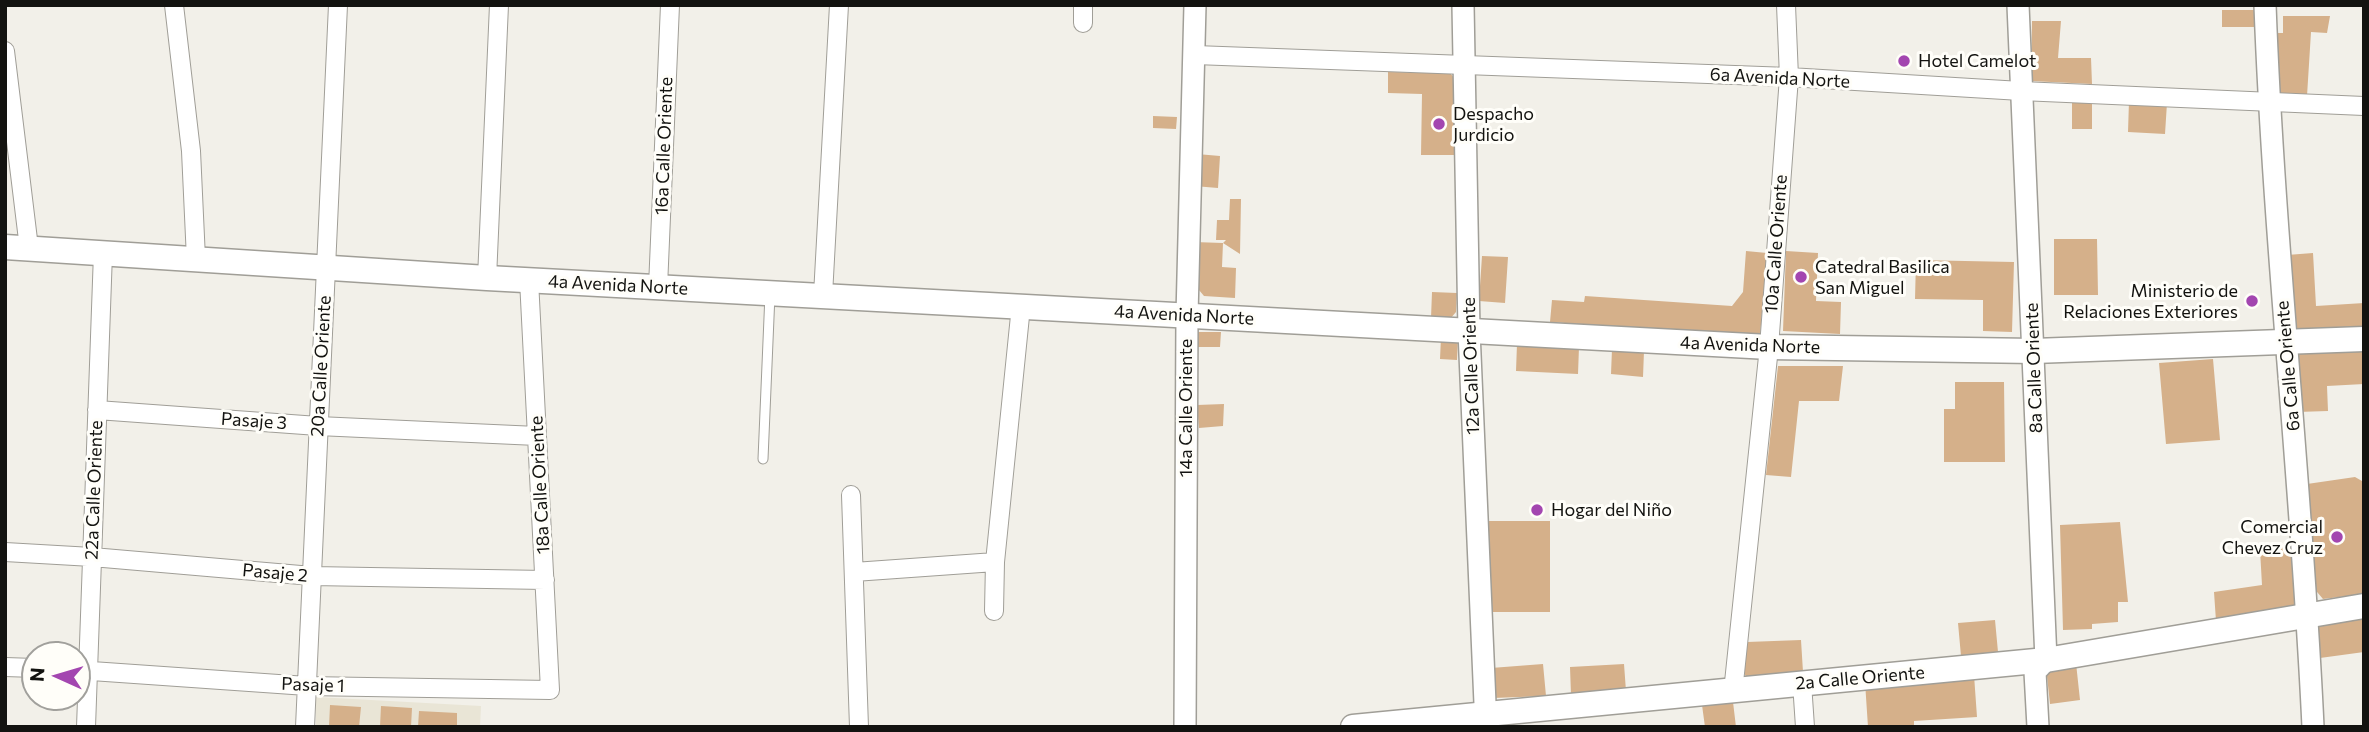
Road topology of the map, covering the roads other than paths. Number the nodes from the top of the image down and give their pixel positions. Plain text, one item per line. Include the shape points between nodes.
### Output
1 (174, 5) edge
2 (338, 5) edge
3 (499, 5) edge
4 (670, 5) edge
5 (839, 5) edge
6 (1195, 5) edge
7 (1463, 5) edge
8 (1786, 5) edge
9 (2018, 5) edge
10 (2264, 5) edge
11 (5, 51) edge
12 (1195, 55) junction
13 (1464, 66) junction
14 (1789, 77) junction
15 (2021, 91) junction
16 (2268, 102) junction
17 (2364, 106) edge
18 (17, 248) edge
19 (103, 253) junction
20 (196, 259) junction
21 (327, 268) junction
22 (487, 278) junction
23 (529, 280) junction
24 (658, 287) junction
25 (771, 292) junction
26 (823, 295) junction
27 (1017, 306) junction
28 (1187, 315) junction
29 (1469, 331) junction
30 (2364, 339) edge
31 (2286, 341) junction
32 (1769, 347) junction
33 (2034, 351) junction
34 (97, 410) junction
35 (318, 425) junction
36 (537, 436) junction
37 (764, 459) dead end
38 (851, 495) dead end
39 (5, 552) edge
40 (92, 557) junction
41 (995, 562) junction
42 (855, 572) junction
43 (312, 576) junction
44 (545, 580) junction
45 (2364, 606) edge
46 (994, 611) dead end
47 (2308, 616) junction
48 (85, 641) edge
49 (2046, 660) junction
50 (91, 671) edge
51 (1802, 683) junction
52 (307, 686) junction
53 (550, 690) joint
54 (1733, 692) junction
55 (1485, 720) edge
56 (306, 727) edge
57 (859, 727) edge
58 (1185, 727) edge
59 (1353, 727) edge
60 (1805, 727) edge
61 (2038, 727) edge
62 (2313, 727) edge

1 - 20 street via 191,151
2 - 21 street, 20a Calle Oriente
3 - 22 street
4 - 24 street, 16a Calle Oriente
5 - 26 street
6 - 12 street, 14a Calle Oriente
7 - 13 street, 12a Calle Oriente
8 - 14 street, 10a Calle Oriente
9 - 15 street, 8a Calle Oriente
10 - 16 street, 6a Calle Oriente
11 - 18 street
12 - 13 street, 6a Avenida Norte
12 - 28 street, 14a Calle Oriente
13 - 14 street, 6a Avenida Norte
13 - 29 street, 12a Calle Oriente
14 - 15 street, 6a Avenida Norte
14 - 32 street, 10a Calle Oriente
15 - 16 street, 6a Avenida Norte
15 - 33 street, 8a Calle Oriente
16 - 17 street, 6a Avenida Norte
16 - 31 street, 6a Calle Oriente
18 - 19 main road, 4a Avenida Norte
19 - 20 main road, 4a Avenida Norte
19 - 34 street, 22a Calle Oriente
20 - 21 main road, 4a Avenida Norte
21 - 22 main road, 4a Avenida Norte
21 - 35 street, 20a Calle Oriente
22 - 23 main road, 4a Avenida Norte
23 - 24 main road, 4a Avenida Norte
23 - 36 street, 18a Calle Oriente
24 - 25 main road, 4a Avenida Norte
25 - 26 main road, 4a Avenida Norte
25 - 37 lane
26 - 27 main road, 4a Avenida Norte
27 - 28 main road, 4a Avenida Norte
27 - 41 street
28 - 29 main road, 4a Avenida Norte
28 - 58 street, 14a Calle Oriente
29 - 32 main road, 4a Avenida Norte
29 - 55 street, 12a Calle Oriente
30 - 31 main road, 4a Avenida Norte
31 - 33 main road, 4a Avenida Norte
31 - 47 street, 6a Calle Oriente
32 - 33 main road, 4a Avenida Norte
32 - 54 street, 10a Calle Oriente
33 - 49 street, 8a Calle Oriente
34 - 35 street, Pasaje 3
34 - 40 street, 22a Calle Oriente
35 - 36 street, Pasaje 3
35 - 43 street, 20a Calle Oriente
36 - 44 street, 18a Calle Oriente
38 - 42 street
39 - 40 street, Pasaje 2
40 - 43 street, Pasaje 2
40 - 48 street, 22a Calle Oriente
41 - 42 street
41 - 46 street
42 - 57 street
43 - 44 street, Pasaje 2
43 - 52 street, 20a Calle Oriente
44 - 53 street, 18a Calle Oriente
45 - 47 main road, 2a Calle Oriente
47 - 49 main road, 2a Calle Oriente
47 - 62 street, 6a Calle Oriente
49 - 51 main road, 2a Calle Oriente
49 - 61 street, 8a Calle Oriente via 2035,672
50 - 52 street, Pasaje 1
51 - 54 main road, 2a Calle Oriente
51 - 60 street
52 - 53 street, Pasaje 1
52 - 56 street, 20a Calle Oriente
54 - 55 main road, 2a Calle Oriente
55 - 59 main road, 2a Calle Oriente

